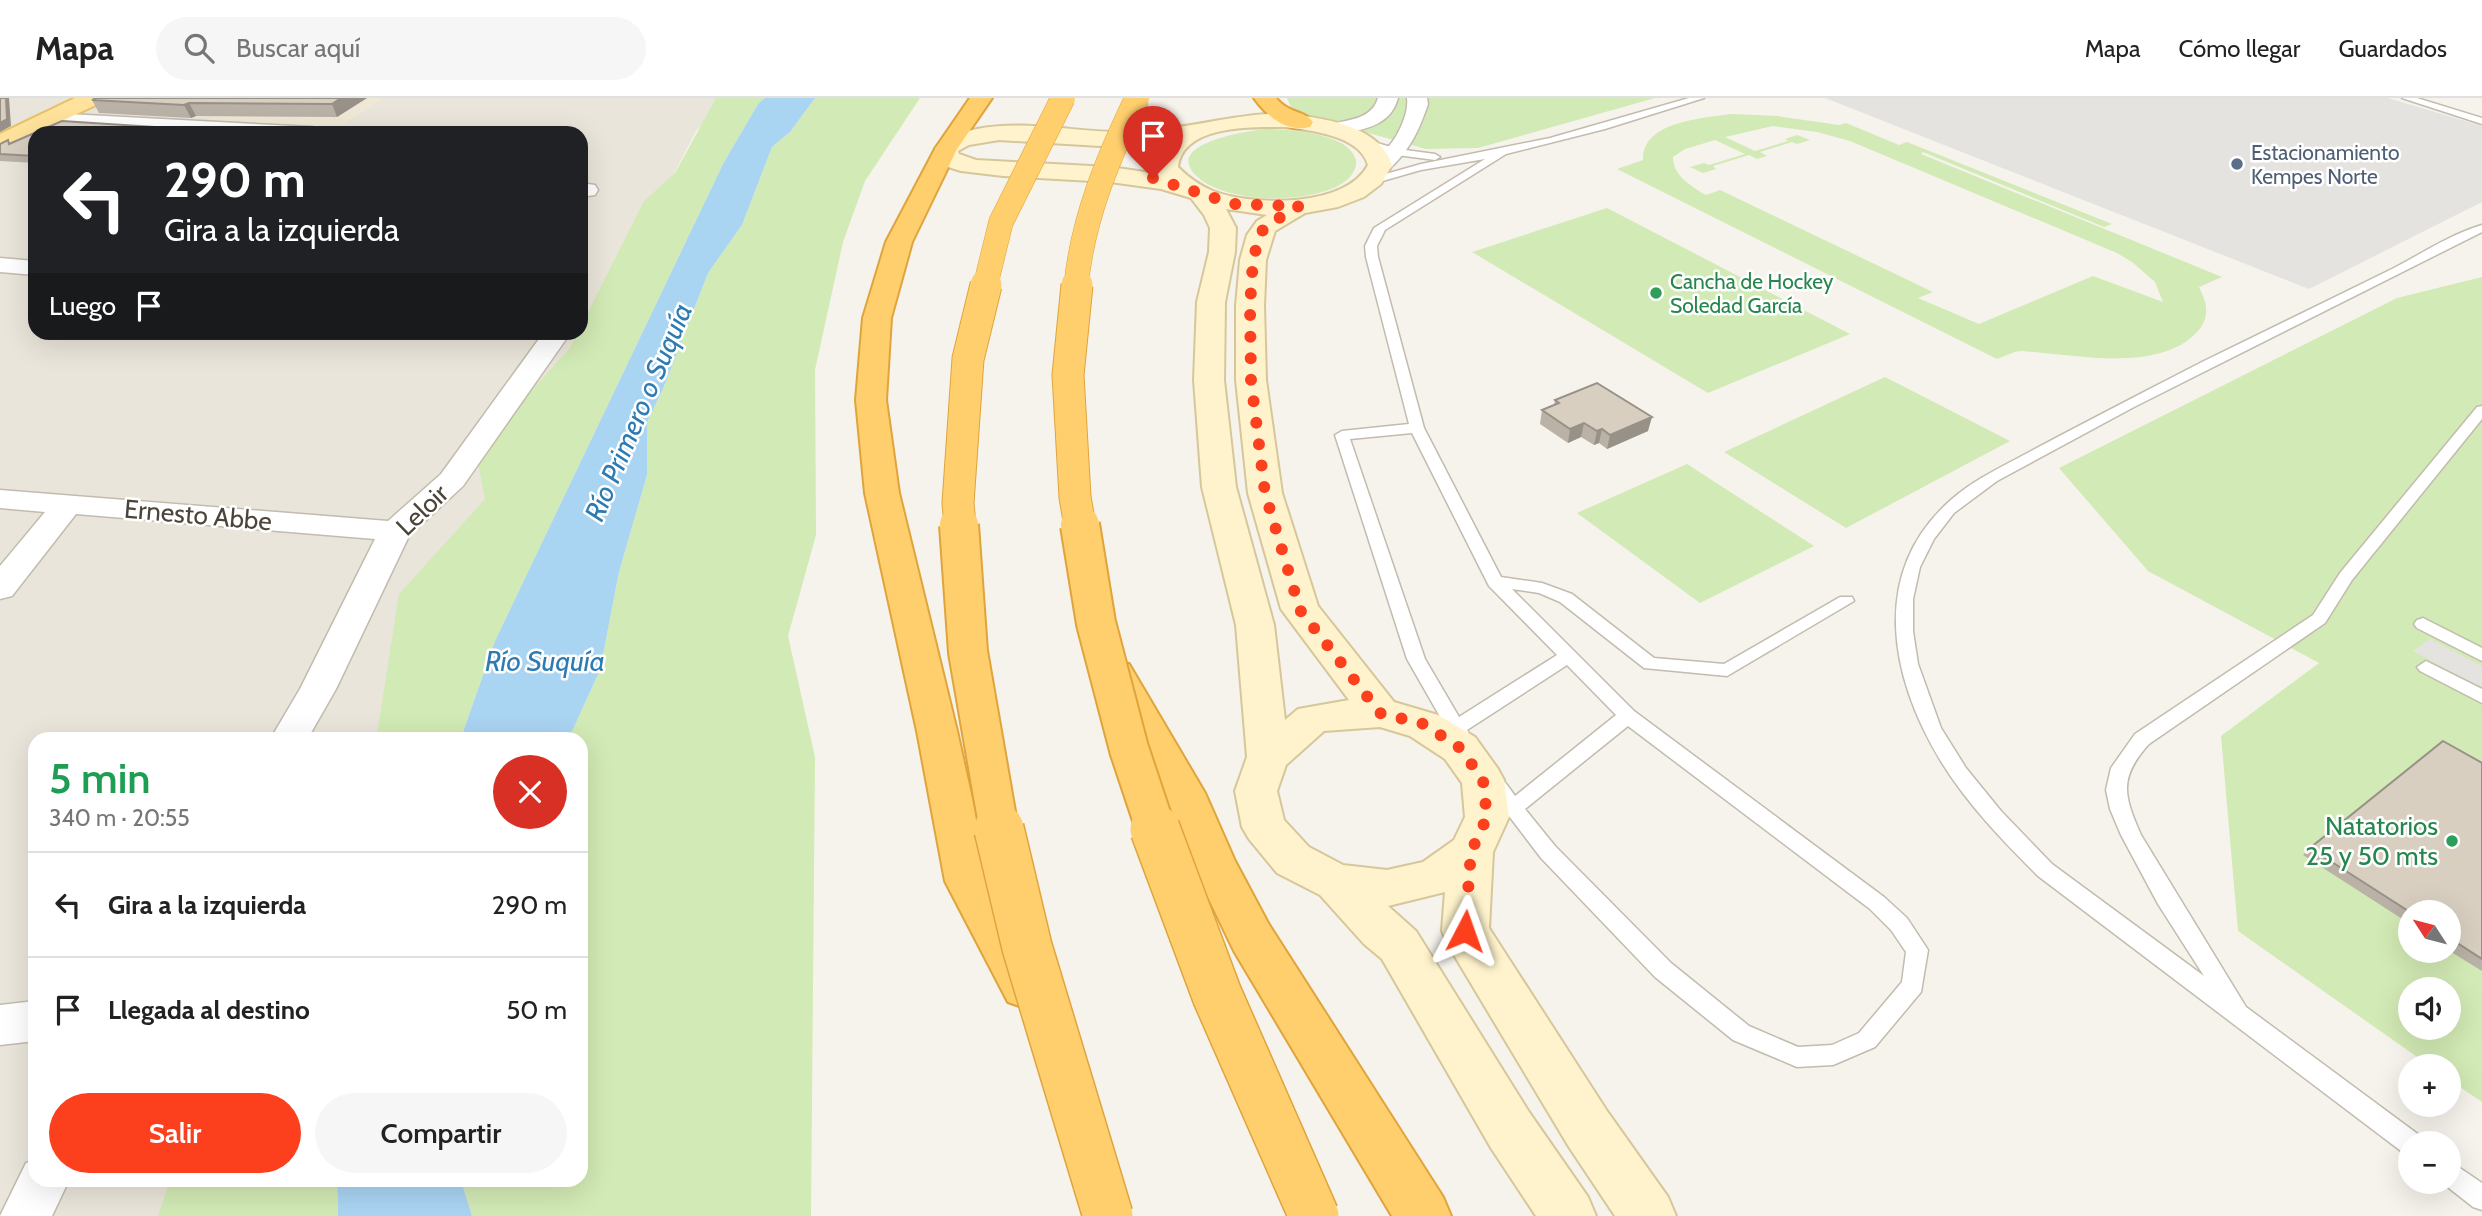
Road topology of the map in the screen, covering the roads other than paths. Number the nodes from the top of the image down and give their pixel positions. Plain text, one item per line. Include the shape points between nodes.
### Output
1 (92, 98) edge
2 (981, 98) edge
3 (1063, 98) edge
4 (1137, 98) edge
5 (1265, 98) edge
6 (1388, 98) edge
7 (1417, 98) edge
8 (1699, 98) edge
9 (2407, 98) edge
10 (48, 119) junction
11 (2482, 121) edge
12 (1301, 122) junction
13 (34, 126) edge
14 (144, 126) edge
15 (28, 129) edge
16 (1202, 130) junction
17 (1334, 130) junction
18 (0, 143) edge
19 (946, 149) junction
20 (1503, 152) junction
21 (1467, 159) junction
22 (1383, 166) junction
23 (1195, 192) junction
24 (1299, 206) junction
25 (2482, 228) edge
26 (0, 265) edge
27 (28, 267) edge
28 (552, 340) edge
29 (2482, 410) edge
30 (1417, 428) junction
31 (0, 499) edge
32 (67, 505) junction
33 (395, 531) junction
34 (1495, 582) junction
35 (0, 588) edge
36 (1846, 601) dead end
37 (2423, 624) dead end
38 (1105, 655) junction
39 (2482, 655) edge
40 (1569, 656) junction
41 (2426, 667) dead end
42 (2482, 697) edge
43 (1380, 713) junction
44 (1628, 716) junction
45 (1455, 729) junction
46 (293, 732) edge
47 (1268, 757) junction
48 (1513, 808) junction
49 (1471, 852) junction
50 (1336, 882) junction
51 (2240, 1015) junction
52 (28, 1022) edge
53 (0, 1025) edge
54 (1051, 1035) junction
55 (2398, 1134) edge
56 (2461, 1182) edge
57 (40, 1187) edge
58 (2482, 1198) edge
59 (25, 1216) edge
60 (1108, 1216) edge
61 (1314, 1216) edge
62 (1423, 1216) edge
63 (1568, 1216) edge
64 (1648, 1216) edge

1 - 10 main road
2 - 19 highway
3 - 54 highway, bridge via 1021,176 991,253 964,383 959,461 961,592 984,755
4 - 38 highway, bridge via 1108,160 1087,226 1079,258 1070,351 1076,503
5 - 12 highway via 1278,114
6 - 17 street via 1377,117
7 - 22 street via 1414,118
8 - 20 lane
9 - 11 lane
10 - 13 main road
10 - 14 street
12 - 16 street via 1251,121
12 - 17 street
15 - 18 main road
16 - 19 street via 1129,139 994,134 968,138
16 - 23 street via 1177,143 1166,155 1170,176
17 - 22 street via 1363,142
19 - 23 street via 954,162 976,167 1128,175
19 - 54 highway via 890,267 873,343 871,400 880,482 968,881
20 - 21 lane
20 - 30 lane via 1393,218 1380,228 1371,246
21 - 22 lane
21 - 22 lane via 1408,169
22 - 24 street via 1345,196
23 - 24 street via 1233,204
23 - 47 street via 1216,213 1223,228 1212,302 1210,393 1219,487 1255,625
24 - 43 street via 1266,226 1253,260 1251,380 1265,493 1300,610
25 - 51 lane via 2116,410 1996,475 1945,514 1912,566 1902,619 1912,680 1948,757 1973,792 2045,870
26 - 27 street
28 - 33 street, Leloir via 452,480
29 - 51 lane via 2346,577 2319,619 2142,739 2119,773 2119,808 2137,847
30 - 34 lane
30 - 45 lane via 1342,435 1416,659
31 - 32 street, Ernesto Abbe
32 - 33 street, Ernesto Abbe
32 - 35 street
33 - 46 street, Leloir
34 - 36 lane via 1542,588 1566,598 1650,664 1727,670
34 - 40 lane
37 - 39 lane
38 - 61 highway, bridge via 1131,751 1182,903
38 - 62 highway, bridge via 1184,793 1251,937
40 - 44 lane
40 - 45 lane
41 - 42 lane
43 - 47 street via 1312,719
43 - 49 street via 1424,724 1460,748 1483,780 1487,817
44 - 48 lane
44 - 48 lane via 1899,924 1917,950 1913,985 1867,1040 1833,1055 1797,1057 1741,1033 1663,970 1548,852
45 - 48 lane
47 - 50 street via 1256,791 1264,827 1293,860
49 - 50 street via 1435,877 1387,888
49 - 64 street via 1465,931
50 - 63 street via 1399,945 1510,1130
51 - 55 lane
52 - 53 street
54 - 60 highway, bridge
56 - 58 lane
57 - 59 street

